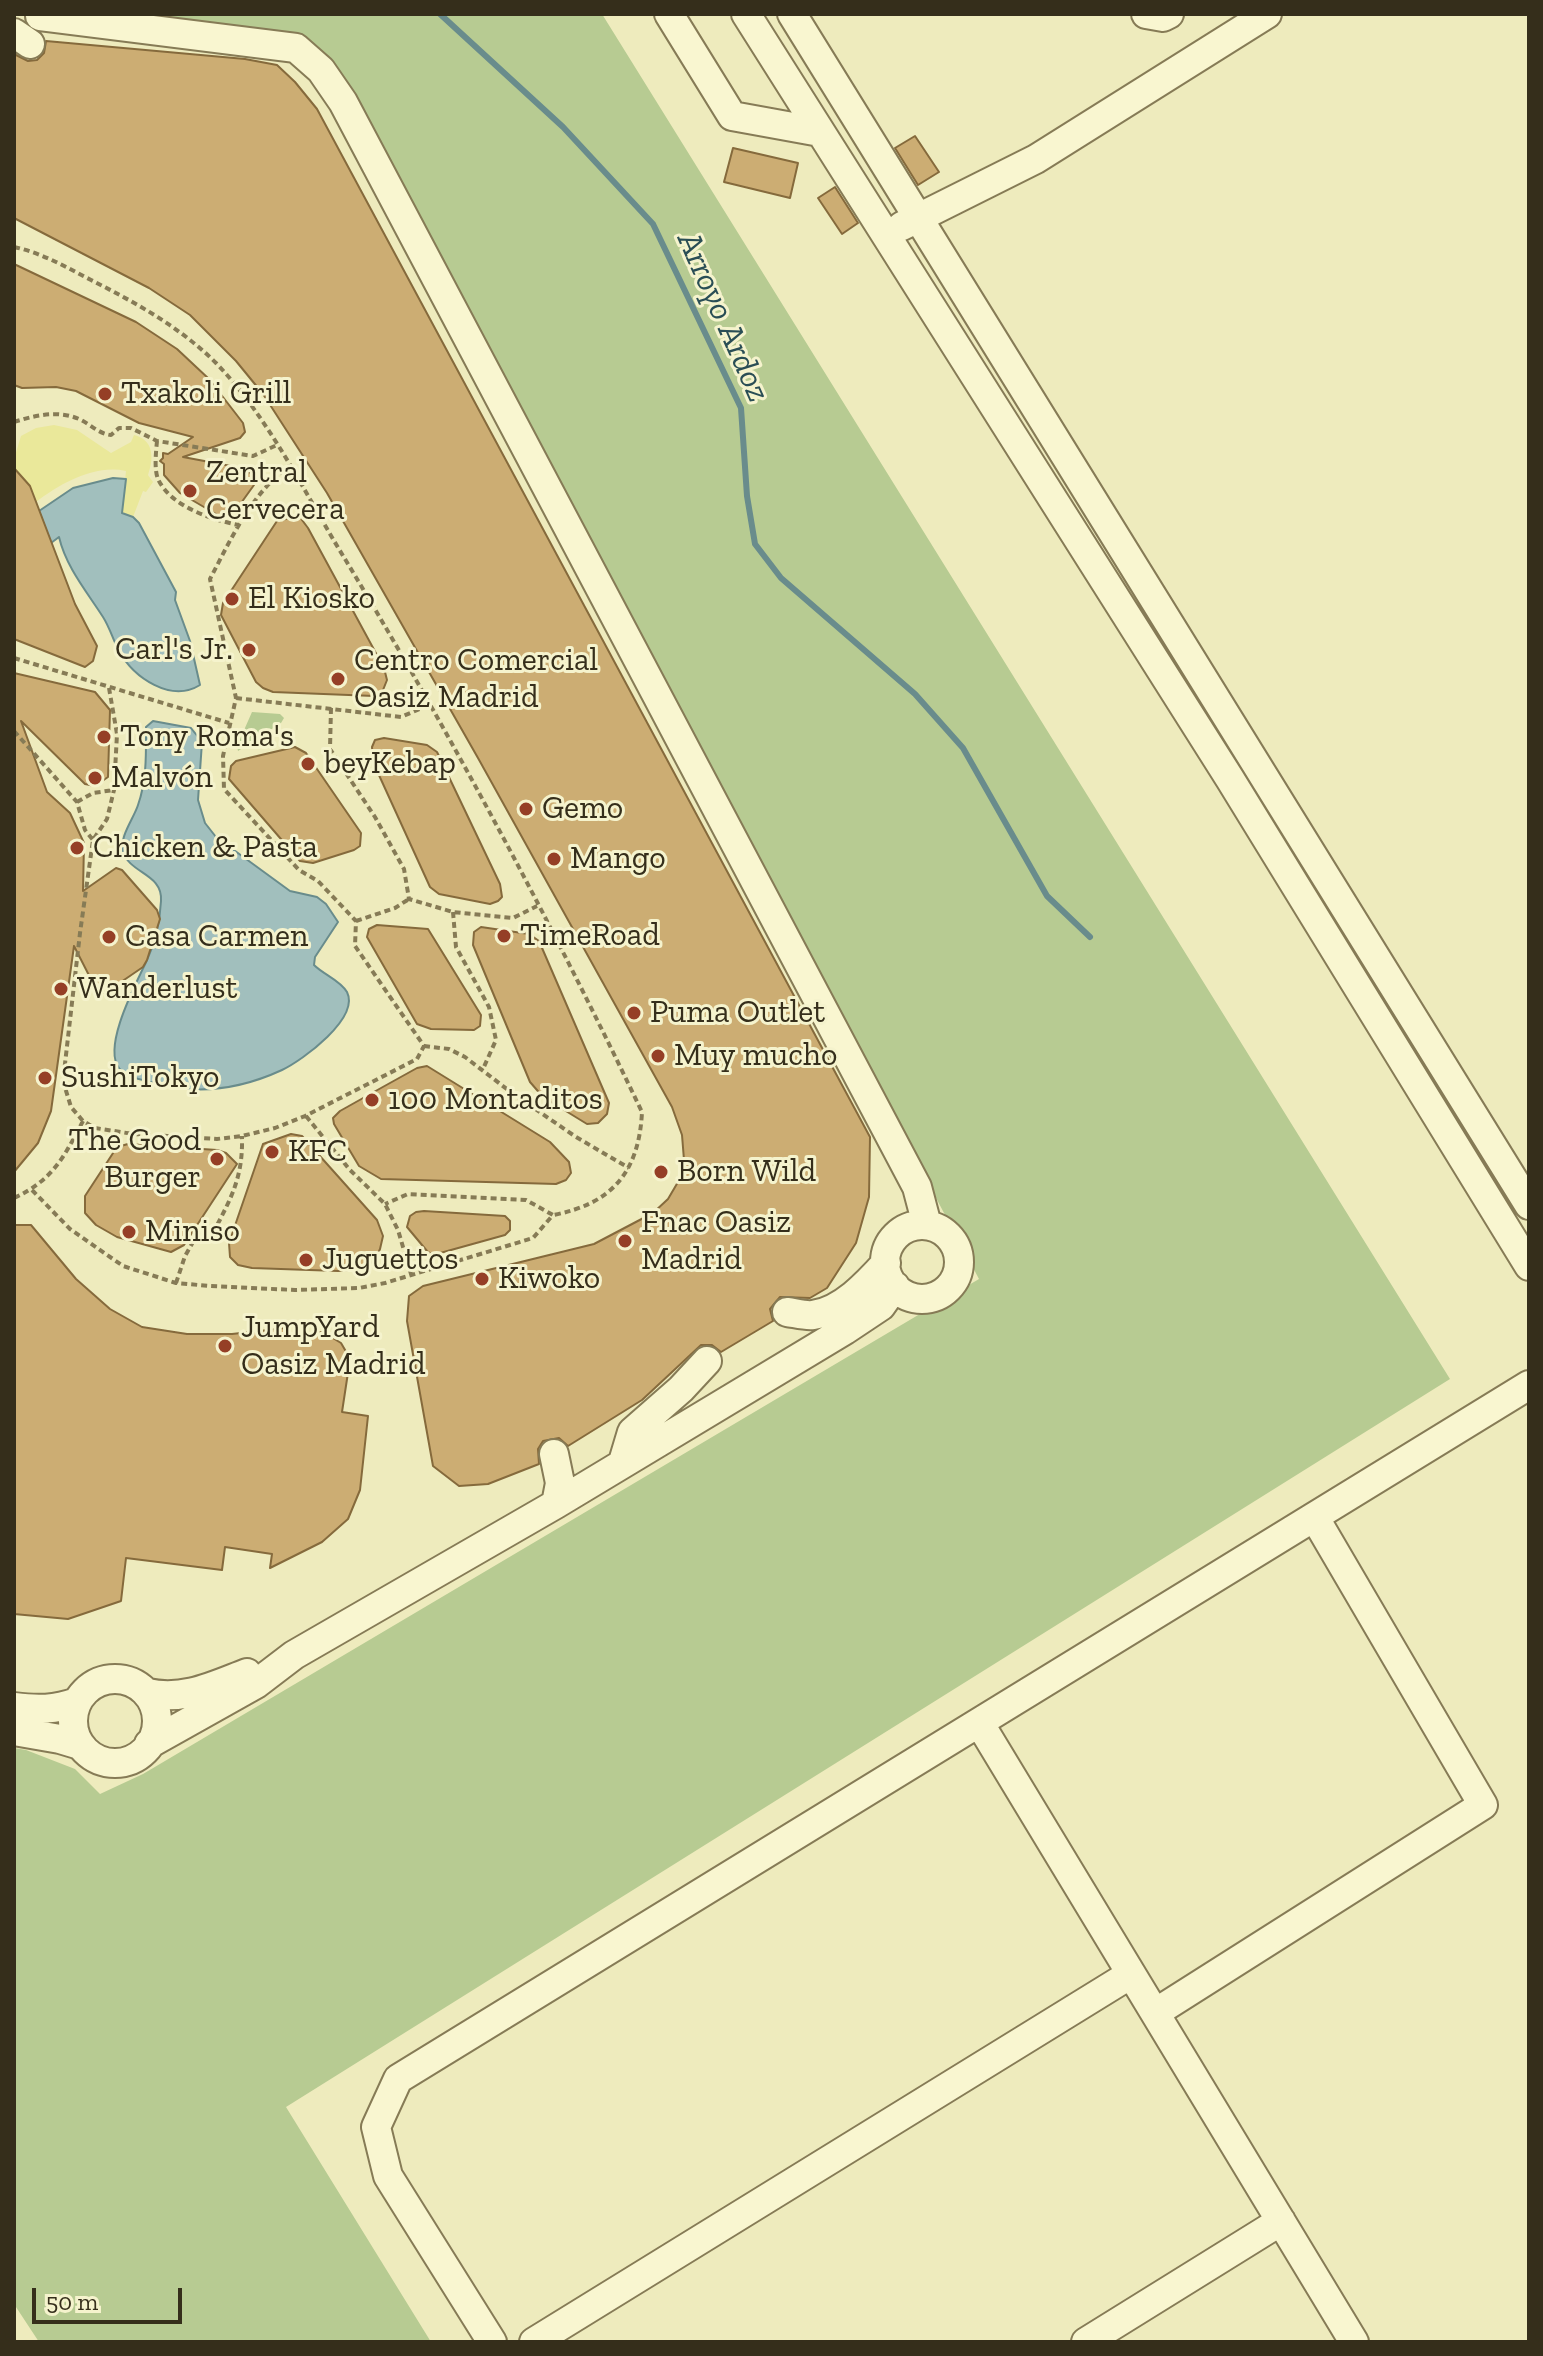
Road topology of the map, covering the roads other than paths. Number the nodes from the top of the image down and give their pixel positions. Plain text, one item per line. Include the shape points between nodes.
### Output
1 (669, 14) edge
2 (746, 14) edge
3 (792, 14) edge
4 (1146, 14) edge
5 (1169, 14) edge
6 (1267, 14) edge
7 (31, 15) edge
8 (161, 51) dead end
9 (820, 132) junction
10 (918, 220) junction
11 (883, 233) junction
12 (1529, 1205) edge
13 (927, 1225) junction
14 (1529, 1266) edge
15 (890, 1274) junction
16 (787, 1312) dead end
17 (707, 1361) dead end
18 (1529, 1385) edge
19 (554, 1454) dead end
20 (623, 1462) junction
21 (556, 1504) junction
22 (1315, 1518) junction
23 (279, 1665) junction
24 (147, 1693) junction
25 (77, 1702) junction
26 (14, 1707) edge
27 (980, 1724) junction
28 (14, 1731) edge
29 (149, 1744) junction
30 (80, 1745) junction
31 (1131, 1974) junction
32 (1155, 2013) junction
33 (1281, 2221) junction
34 (492, 2342) edge
35 (534, 2342) edge
36 (1086, 2342) edge
37 (1354, 2342) edge

1 - 9 street via 732,116
2 - 9 street
3 - 10 street
4 - 5 street
6 - 10 street via 1036,159
7 - 8 street via 140,41
7 - 13 street via 296,48 321,70 343,102 917,1187
9 - 11 street
10 - 11 street
10 - 12 street
11 - 14 street via 1238,793
13 - 15 street via 903,1230 893,1239 888,1250
13 - 15 street via 939,1228 955,1245 955,1279 938,1295 926,1298 904,1293
15 - 16 street via 812,1315
15 - 20 street via 881,1306
17 - 20 street via 632,1432
18 - 22 street
19 - 21 street via 560,1483
20 - 21 street
21 - 23 street
22 - 27 street
22 - 32 street via 1483,1805
23 - 24 street via 189,1696
23 - 29 street via 256,1684
24 - 25 street via 115,1679 93,1685
24 - 29 street via 157,1718
25 - 26 street via 39,1710
25 - 30 street via 74,1732
27 - 31 street
27 - 34 street via 398,2079 376,2127 388,2176
28 - 30 street
29 - 30 street via 115,1763 90,1755
31 - 32 street
31 - 35 street
32 - 33 street
33 - 36 street
33 - 37 street

